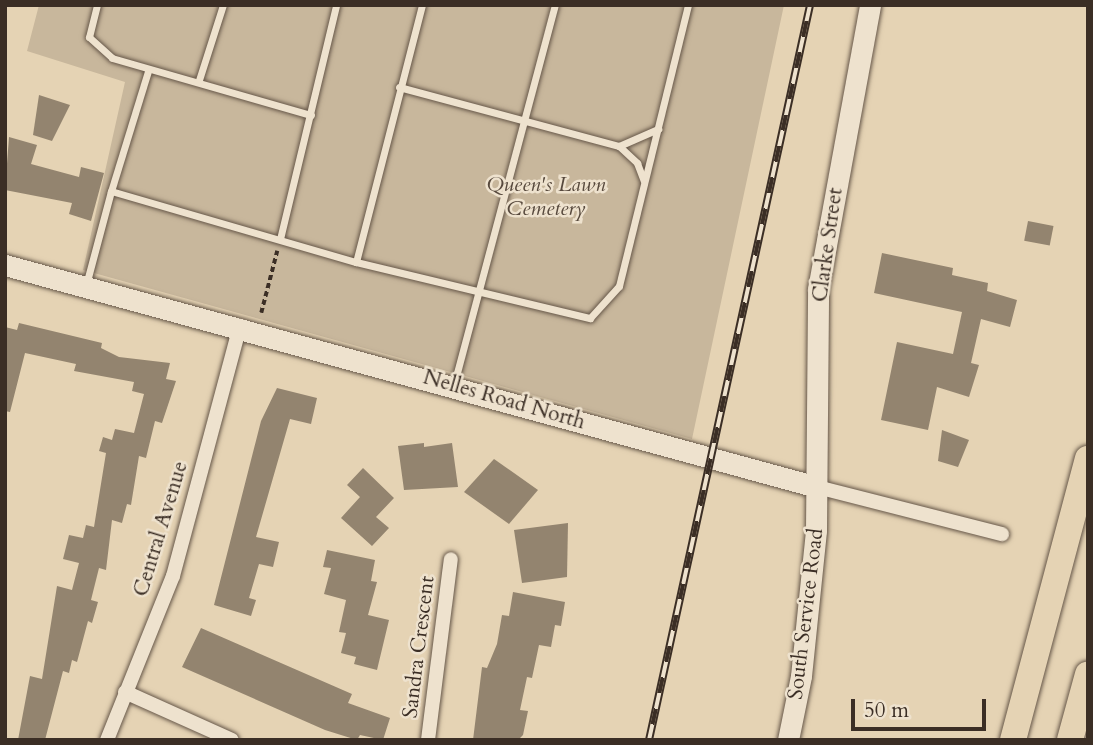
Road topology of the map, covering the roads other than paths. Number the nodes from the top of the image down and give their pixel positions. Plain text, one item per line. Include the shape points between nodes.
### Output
1 (97, 5) edge
2 (223, 5) edge
3 (336, 5) edge
4 (422, 5) edge
5 (555, 5) edge
6 (688, 5) edge
7 (870, 5) edge
8 (148, 71) junction
9 (199, 80) junction
10 (399, 87) junction
11 (311, 115) junction
12 (523, 124) junction
13 (659, 129) junction
14 (619, 146) junction
15 (645, 183) junction
16 (111, 191) junction
17 (280, 239) junction
18 (356, 262) junction
19 (5, 265) edge
20 (85, 288) junction
21 (475, 294) junction
22 (240, 326) junction
23 (454, 385) junction
24 (1088, 459) edge
25 (817, 487) junction
26 (1002, 534) dead end
27 (451, 559) dead end
28 (1088, 674) edge
29 (125, 692) junction
30 (107, 740) edge
31 (232, 740) edge
32 (428, 740) edge
33 (788, 740) edge
34 (1013, 740) edge
35 (1070, 740) edge

1 - 8 lane via 89,37 112,58
2 - 9 lane
3 - 11 lane
4 - 10 lane
5 - 12 lane
6 - 13 lane
7 - 25 street, Clarke Street via 818,289
8 - 9 lane
8 - 16 lane
9 - 11 lane
10 - 12 lane
10 - 18 lane
11 - 17 lane
12 - 14 lane
12 - 21 lane
13 - 14 lane
13 - 15 lane
14 - 15 lane via 637,163
15 - 21 lane via 619,286 590,317
16 - 17 lane
16 - 20 lane
17 - 18 lane
18 - 21 lane
19 - 20 street, Nelles Road North
20 - 22 street, Nelles Road North
21 - 23 lane
22 - 23 street, Nelles Road North
22 - 29 street, Central Avenue via 173,576
23 - 25 street, Nelles Road North
24 - 34 highway
25 - 26 street, Nelles Road North
25 - 33 street, South Service Road via 802,676
27 - 32 street, Sandra Crescent
28 - 35 highway
29 - 30 street, Central Avenue
29 - 31 street

